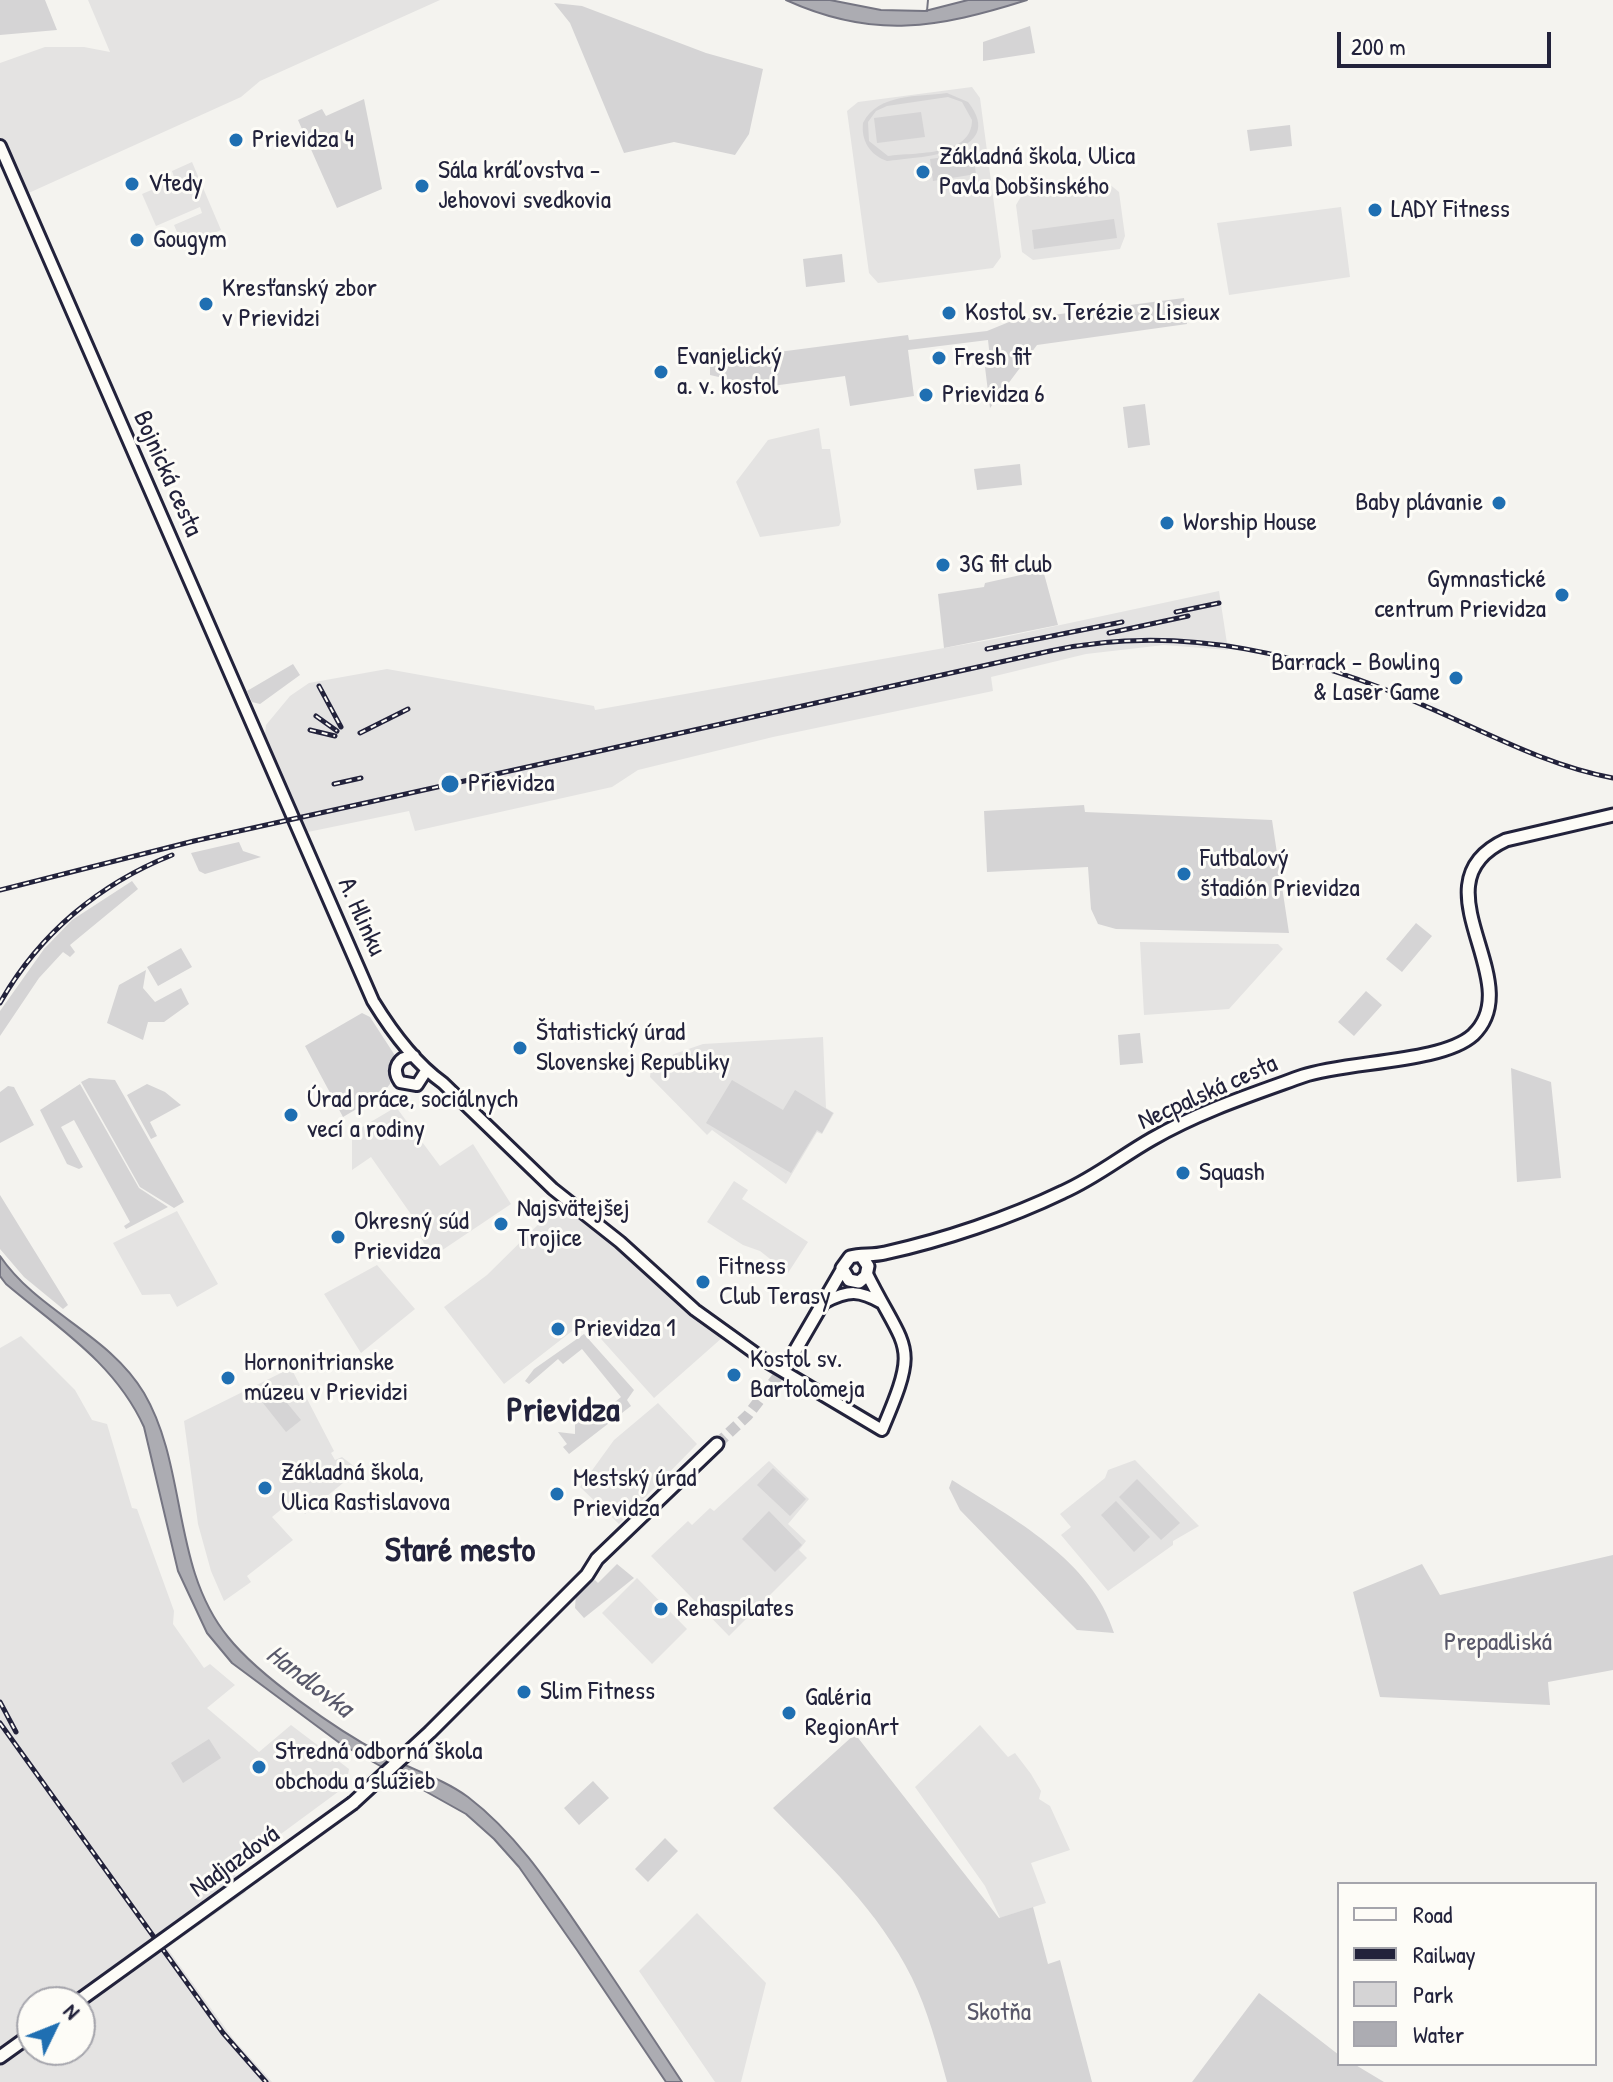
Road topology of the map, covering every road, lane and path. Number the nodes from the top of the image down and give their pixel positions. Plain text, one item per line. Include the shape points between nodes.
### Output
1 (0, 146) edge
2 (1613, 815) edge
3 (294, 819) joint
4 (391, 1030) junction
5 (414, 1056) junction
6 (401, 1059) junction
7 (424, 1076) junction
8 (890, 1252) junction
9 (862, 1257) junction
10 (857, 1275) junction
11 (827, 1299) junction
12 (880, 1299) junction
13 (788, 1363) tunnel mouth
14 (717, 1444) tunnel mouth
15 (96, 1988) edge

1 - 3 street, Bojnická cesta
2 - 8 main road, Necpalská cesta via 1506,840 1475,864 1468,900 1489,1000 1480,1027 1456,1045 1301,1077 1183,1123 1062,1193
3 - 4 street, A. Hlinku via 373,1001
4 - 5 street, A. Hlinku
4 - 6 street, A. Hlinku
5 - 6 street
5 - 7 street, A. Hlinku via 422,1061
6 - 7 street, A. Hlinku via 395,1070 400,1082 410,1086
7 - 12 street, A. Hlinku via 446,1088 695,1310 766,1361 882,1430 906,1357 901,1332
8 - 9 main road, Necpalská cesta
8 - 10 main road, Necpalská cesta
9 - 10 main road
9 - 10 main road via 848,1258
10 - 11 main road
10 - 12 street
11 - 12 street via 854,1291
11 - 13 main road
14 - 15 main road, Nadjazdová, bridge via 385,1775

